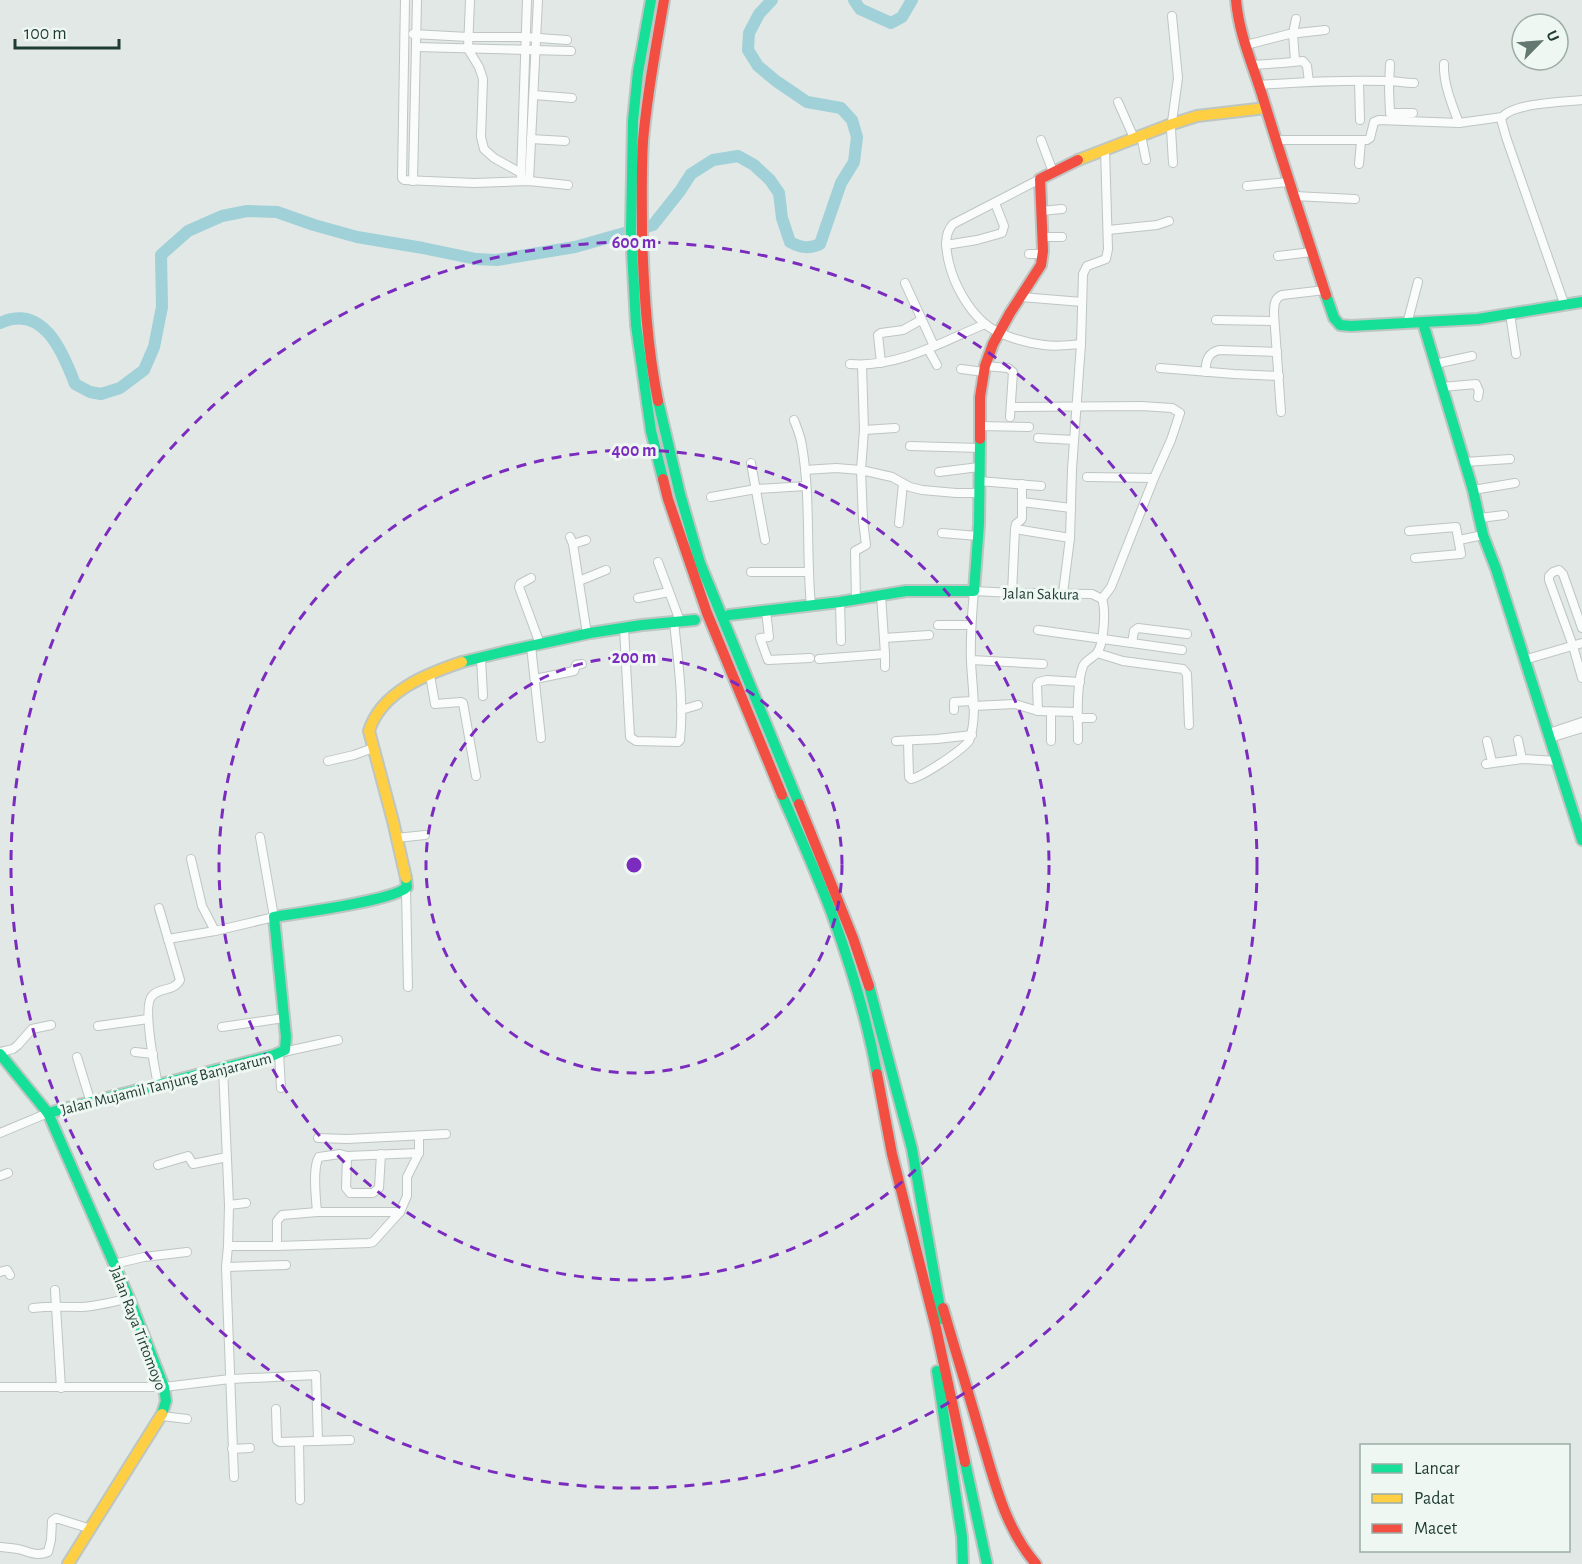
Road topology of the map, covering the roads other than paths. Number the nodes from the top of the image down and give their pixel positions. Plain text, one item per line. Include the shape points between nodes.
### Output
1 (405, 0) edge
2 (417, 0) edge
3 (470, 0) edge
4 (527, 0) edge
5 (538, 0) edge
6 (651, 0) edge
7 (664, 0) edge
8 (1236, 0) edge
9 (1172, 16) dead end
10 (1296, 19) dead end
11 (1325, 30) dead end
12 (1293, 33) junction
13 (405, 34) junction
14 (416, 34) junction
15 (468, 37) junction
16 (525, 37) junction
17 (536, 37) junction
18 (567, 39) dead end
19 (1246, 45) junction
20 (416, 47) junction
21 (468, 49) junction
22 (524, 51) junction
23 (536, 51) junction
24 (571, 51) dead end
25 (1295, 61) junction
26 (1390, 64) dead end
27 (1444, 64) dead end
28 (1252, 65) junction
29 (1359, 81) junction
30 (1389, 81) junction
31 (1309, 82) junction
32 (1414, 83) dead end
33 (1259, 85) junction
34 (534, 95) junction
35 (572, 98) dead end
36 (1582, 100) edge
37 (1118, 102) dead end
38 (1266, 108) junction
39 (1413, 113) dead end
40 (1502, 117) junction
41 (1360, 120) dead end
42 (1459, 123) junction
43 (1172, 124) junction
44 (1138, 137) junction
45 (531, 139) junction
46 (1041, 140) dead end
47 (1276, 140) junction
48 (565, 141) dead end
49 (1361, 141) junction
50 (1105, 149) junction
51 (1146, 160) dead end
52 (1173, 163) dead end
53 (1359, 164) dead end
54 (1053, 172) junction
55 (636, 175) junction
56 (523, 178) junction
57 (1040, 179) junction
58 (413, 181) junction
59 (1289, 182) junction
60 (568, 185) dead end
61 (1247, 186) dead end
62 (1294, 196) junction
63 (1355, 199) dead end
64 (995, 203) junction
65 (1062, 209) dead end
66 (1041, 211) junction
67 (1169, 221) dead end
68 (1108, 230) junction
69 (1042, 237) junction
70 (1062, 237) dead end
71 (946, 245) junction
72 (1312, 252) junction
73 (1029, 254) dead end
74 (1043, 254) junction
75 (1278, 256) dead end
76 (1418, 282) dead end
77 (638, 283) junction
78 (905, 284) dead end
79 (1326, 290) junction
80 (1022, 297) junction
81 (1082, 302) junction
82 (1582, 302) edge
83 (1565, 306) junction
84 (1510, 314) junction
85 (921, 320) junction
86 (1216, 320) dead end
87 (1274, 321) junction
88 (1423, 323) junction
89 (985, 324) junction
90 (1407, 324) junction
91 (999, 333) junction
92 (1081, 344) junction
93 (931, 347) junction
94 (1277, 352) junction
95 (1516, 354) dead end
96 (1472, 356) dead end
97 (881, 363) junction
98 (850, 364) dead end
99 (1435, 364) junction
100 (862, 365) junction
101 (937, 365) dead end
102 (1160, 368) dead end
103 (961, 369) dead end
104 (985, 369) junction
105 (1206, 372) junction
106 (1279, 376) junction
107 (1442, 387) junction
108 (1478, 397) dead end
109 (1076, 406) junction
110 (1012, 407) junction
111 (1281, 412) dead end
112 (1010, 417) dead end
113 (794, 420) dead end
114 (979, 426) junction
115 (1029, 427) dead end
116 (895, 428) dead end
117 (864, 430) junction
118 (1038, 438) dead end
119 (1074, 440) junction
120 (910, 446) dead end
121 (980, 448) junction
122 (1510, 459) dead end
123 (1465, 462) junction
124 (751, 464) dead end
125 (979, 467) junction
126 (805, 470) junction
127 (861, 470) junction
128 (939, 472) dead end
129 (1087, 477) dead end
130 (1154, 478) junction
131 (979, 481) junction
132 (1515, 483) dead end
133 (903, 484) junction
134 (1022, 484) junction
135 (806, 486) junction
136 (1041, 486) dead end
137 (756, 489) junction
138 (1473, 490) junction
139 (979, 493) junction
140 (711, 497) dead end
141 (1022, 502) junction
142 (1071, 508) junction
143 (1504, 515) dead end
144 (1480, 518) junction
145 (899, 523) dead end
146 (1015, 530) junction
147 (1409, 531) dead end
148 (942, 533) dead end
149 (1483, 535) junction
150 (978, 536) junction
151 (1070, 538) junction
152 (586, 540) dead end
153 (765, 540) dead end
154 (1460, 540) junction
155 (1415, 558) dead end
156 (658, 562) dead end
157 (606, 570) dead end
158 (751, 572) dead end
159 (809, 572) junction
160 (531, 578) dead end
161 (579, 581) junction
162 (974, 591) junction
163 (669, 592) junction
164 (1012, 593) junction
165 (1063, 593) junction
166 (881, 595) junction
167 (638, 598) dead end
168 (1102, 599) junction
169 (856, 600) junction
170 (840, 602) junction
171 (811, 606) junction
172 (766, 611) junction
173 (729, 615) dead end
174 (695, 620) dead end
175 (677, 621) junction
176 (938, 625) dead end
177 (971, 625) junction
178 (624, 628) junction
179 (1582, 628) edge
180 (1038, 630) dead end
181 (587, 634) junction
182 (1187, 634) dead end
183 (929, 635) dead end
184 (884, 638) junction
185 (1102, 639) junction
186 (841, 641) dead end
187 (1132, 643) junction
188 (1582, 643) edge
189 (536, 645) junction
190 (1573, 646) junction
191 (1182, 650) dead end
192 (1097, 653) junction
193 (885, 654) junction
194 (481, 658) junction
195 (810, 658) dead end
196 (819, 659) dead end
197 (971, 660) junction
198 (1524, 660) junction
199 (582, 664) dead end
200 (1043, 664) dead end
201 (885, 667) dead end
202 (430, 675) junction
203 (1582, 678) edge
204 (536, 679) junction
205 (1080, 682) junction
206 (483, 696) dead end
207 (973, 704) junction
208 (698, 705) dead end
209 (681, 710) junction
210 (954, 710) dead end
211 (1038, 711) junction
212 (1051, 712) junction
213 (1077, 715) junction
214 (1092, 718) dead end
215 (1582, 722) edge
216 (1189, 725) dead end
217 (1582, 728) edge
218 (1564, 731) junction
219 (972, 735) junction
220 (1549, 736) junction
221 (541, 738) dead end
222 (1078, 740) dead end
223 (1518, 740) dead end
224 (896, 741) dead end
225 (908, 741) junction
226 (1051, 741) dead end
227 (1487, 741) dead end
228 (373, 748) junction
229 (1522, 759) junction
230 (328, 761) dead end
231 (1557, 761) junction
232 (476, 776) dead end
233 (425, 835) dead end
234 (260, 837) dead end
235 (396, 838) junction
236 (1582, 838) edge
237 (191, 859) dead end
238 (406, 889) junction
239 (159, 908) dead end
240 (274, 917) junction
241 (215, 931) junction
242 (168, 939) junction
243 (408, 987) dead end
244 (284, 1018) junction
245 (148, 1019) junction
246 (51, 1025) dead end
247 (98, 1026) dead end
248 (222, 1027) dead end
249 (338, 1040) dead end
250 (135, 1052) dead end
251 (0, 1053) edge
252 (281, 1053) junction
253 (153, 1054) junction
254 (77, 1057) dead end
255 (223, 1068) junction
256 (158, 1085) junction
257 (281, 1088) dead end
258 (91, 1103) junction
259 (48, 1113) junction
260 (0, 1133) edge
261 (446, 1134) dead end
262 (418, 1136) junction
263 (318, 1138) dead end
264 (340, 1139) junction
265 (419, 1153) junction
266 (381, 1154) junction
267 (344, 1155) junction
268 (227, 1157) junction
269 (158, 1165) dead end
270 (246, 1203) dead end
271 (229, 1205) junction
272 (317, 1212) junction
273 (400, 1212) junction
274 (228, 1246) junction
275 (277, 1246) junction
276 (187, 1252) dead end
277 (114, 1264) junction
278 (286, 1265) dead end
279 (226, 1267) junction
280 (0, 1272) edge
281 (10, 1275) dead end
282 (930, 1286) junction
283 (55, 1290) dead end
284 (129, 1298) junction
285 (55, 1306) junction
286 (33, 1308) dead end
287 (230, 1379) junction
288 (0, 1387) edge
289 (61, 1388) junction
290 (167, 1390) junction
291 (276, 1409) dead end
292 (162, 1416) junction
293 (187, 1419) dead end
294 (350, 1440) dead end
295 (318, 1441) junction
296 (299, 1442) junction
297 (250, 1448) dead end
298 (232, 1449) junction
299 (234, 1477) dead end
300 (300, 1500) dead end
301 (91, 1529) junction
302 (0, 1547) edge
303 (68, 1564) edge
304 (963, 1564) edge
305 (987, 1564) edge
306 (996, 1564) edge
307 (1036, 1564) edge

1 - 13 street
2 - 14 street
3 - 15 street
4 - 16 street
5 - 17 street
6 - 55 main road via 633,121
7 - 55 main road
8 - 19 main road
9 - 43 street via 1178,78
10 - 12 street
11 - 12 street
12 - 19 street
12 - 25 street
13 - 14 street
13 - 58 street via 402,178
14 - 15 street
14 - 20 street
15 - 16 street
15 - 21 street
16 - 17 street
16 - 22 street
17 - 18 street
17 - 23 street
19 - 28 main road
20 - 21 street
20 - 58 street
21 - 22 street
21 - 56 street via 483,79 484,149
22 - 23 street
22 - 56 street
23 - 24 street
23 - 34 street
25 - 28 street
25 - 31 street via 1306,64
26 - 30 street
27 - 42 street
28 - 33 main road
29 - 30 street
29 - 31 street
29 - 41 street
30 - 32 street
30 - 39 street via 1390,113
31 - 33 street
33 - 38 main road
34 - 35 street
34 - 45 street
36 - 40 street via 1527,106
37 - 44 street
38 - 43 main road via 1196,116
38 - 47 main road
40 - 42 street
40 - 83 street
42 - 49 street via 1378,120 1370,138
43 - 44 main road
43 - 52 street
44 - 50 main road
44 - 51 street
45 - 48 street
45 - 56 street
46 - 54 street
47 - 49 street
47 - 59 main road
49 - 53 street
50 - 54 main road
50 - 68 street
54 - 57 main road
55 - 77 main road
56 - 58 street via 474,183
56 - 60 street
57 - 64 street
57 - 66 main road
59 - 61 street
59 - 62 main road
62 - 63 street
62 - 72 main road
64 - 71 street via 953,224
64 - 71 street via 1004,226 1002,233
65 - 66 street
66 - 69 main road
67 - 68 street
68 - 81 street via 1107,258 1084,270
69 - 70 street
69 - 74 main road
71 - 89 street via 958,287
72 - 75 street
72 - 79 main road
73 - 74 street
74 - 80 main road via 1040,268
76 - 90 street
77 - 282 main road via 660,412 700,563 820,854 868,982 912,1149
77 - 282 main road via 636,325 651,431 668,500 707,613 846,955 870,1036 892,1154
78 - 85 street
79 - 87 street via 1278,296
79 - 90 main road via 1340,325
80 - 81 street
80 - 91 main road
81 - 92 street
82 - 83 main road
83 - 84 main road
84 - 88 main road
84 - 95 street
85 - 93 street
85 - 97 street via 903,330 878,335
86 - 87 street
87 - 94 street
88 - 90 main road
88 - 99 main road
89 - 91 street
89 - 93 street
91 - 92 street via 1045,345
91 - 104 main road
92 - 109 street
93 - 97 street
93 - 101 street
94 - 105 street via 1219,350 1209,356
94 - 106 street
96 - 99 street
97 - 100 street
98 - 100 street
99 - 107 main road
100 - 117 street
102 - 105 street
103 - 104 street
104 - 110 street via 1011,369
104 - 114 main road
105 - 106 street
106 - 111 street
107 - 108 street via 1476,384
107 - 123 main road
109 - 110 street
109 - 119 street
109 - 130 street via 1172,408 1180,413
110 - 112 street
113 - 126 street
114 - 115 street
114 - 121 main road
116 - 117 street
117 - 127 street
118 - 119 street
119 - 142 street
120 - 121 street
121 - 125 main road
122 - 123 street
123 - 138 main road
124 - 137 street
125 - 128 street
125 - 131 main road
126 - 127 street
126 - 135 street
127 - 133 street via 892,477
127 - 169 street via 866,545 855,551
129 - 130 street
130 - 168 street via 1111,586
131 - 134 street
131 - 139 main road
132 - 138 street
133 - 139 street via 929,491
133 - 145 street
134 - 136 street
134 - 141 street
135 - 137 street
135 - 159 street
137 - 140 street
137 - 153 street
138 - 144 main road
139 - 150 main road
141 - 142 street
141 - 146 street via 1022,519
142 - 151 street
143 - 144 street
144 - 149 main road
146 - 151 street
146 - 164 street
147 - 154 street via 1456,527
148 - 150 street
149 - 154 street
149 - 198 main road
150 - 162 main road
151 - 165 street
152 - 161 street via 571,540
154 - 155 street via 1461,554
156 - 163 street
157 - 161 street
158 - 159 street
159 - 171 street
160 - 189 street via 519,586
161 - 181 street
162 - 164 street, Jalan Sakura
162 - 166 main road
162 - 177 street
163 - 167 street
163 - 175 street
164 - 165 street, Jalan Sakura
165 - 168 street, Jalan Sakura via 1092,594
166 - 169 main road
166 - 184 street
168 - 185 street, Jalan Sakura
169 - 170 main road
170 - 171 main road
170 - 186 street
171 - 172 main road
172 - 173 main road
172 - 195 street via 769,637 760,638 768,660
174 - 175 main road
175 - 178 main road
175 - 209 street
176 - 177 street
177 - 197 street
178 - 181 main road
178 - 209 street via 631,738 679,742
179 - 190 street via 1563,574 1559,570 1553,572 1549,580
180 - 185 street
181 - 189 main road
182 - 187 street via 1138,628
183 - 184 street
184 - 193 street
185 - 187 street
185 - 192 street, Jalan Sakura
187 - 191 street
188 - 190 street
189 - 194 main road
189 - 204 street
190 - 198 street
190 - 203 street
192 - 205 street, Jalan Sakura via 1085,663
192 - 216 street via 1123,661 1184,669
193 - 196 street
193 - 201 street
194 - 202 main road
194 - 206 street
197 - 200 street
197 - 207 street
198 - 220 main road
199 - 204 street via 576,665 574,671
202 - 228 main road via 406,687 376,714 369,729
202 - 232 street via 435,704 463,703
204 - 221 street
205 - 211 street via 1039,682
205 - 213 street
207 - 210 street via 954,702
207 - 211 street via 1015,705
207 - 219 street
208 - 209 street
211 - 212 street
212 - 213 street
212 - 226 street
213 - 214 street
213 - 222 street
215 - 218 street
217 - 218 street
218 - 220 street
219 - 225 street
219 - 225 street via 966,745 914,779 909,777
220 - 231 main road
223 - 229 street
224 - 225 street
227 - 229 street via 1489,763
228 - 230 street
228 - 235 main road
229 - 231 street
231 - 236 main road
233 - 235 street
234 - 240 street
235 - 238 main road
237 - 241 street via 202,906
238 - 240 main road
238 - 243 street
239 - 242 street
240 - 241 street
240 - 244 main road, Jalan Mujamil Tanjung Banjararum
241 - 242 street
242 - 245 street via 179,982 150,997
244 - 248 street
244 - 252 main road, Jalan Mujamil Tanjung Banjararum via 286,1046
245 - 247 street
245 - 253 street
246 - 251 street via 32,1029 13,1049
249 - 252 street
250 - 253 street
251 - 259 main road, Jalan Raya Tirtomoyo
252 - 255 main road, Jalan Mujamil Tanjung Banjararum
252 - 257 street
253 - 256 street
254 - 258 street
255 - 256 main road, Jalan Mujamil Tanjung Banjararum
255 - 268 street
256 - 258 main road, Jalan Mujamil Tanjung Banjararum
258 - 259 main road, Jalan Mujamil Tanjung Banjararum
259 - 260 street
259 - 277 main road, Jalan Raya Tirtomoyo
261 - 262 street
262 - 264 street
262 - 265 street
263 - 264 street
264 - 267 street
265 - 266 street
265 - 273 street via 408,1173 407,1196
266 - 267 street
266 - 267 street via 379,1188 373,1193 348,1192
267 - 272 street via 317,1159
268 - 269 street via 193,1164 186,1156
268 - 271 street
270 - 271 street
271 - 274 street
272 - 273 street
272 - 275 street via 278,1218
273 - 275 street via 370,1243
274 - 275 street
274 - 279 street
276 - 277 street
277 - 284 main road, Jalan Raya Tirtomoyo
278 - 279 street
279 - 287 street
280 - 281 street via 7,1270
282 - 304 main road
282 - 305 main road
282 - 306 main road
282 - 307 main road via 952,1336 1007,1520
283 - 285 street
284 - 285 street via 81,1307
284 - 290 main road, Jalan Raya Tirtomoyo
285 - 286 street
285 - 289 street
287 - 290 street
287 - 295 street via 316,1375
287 - 298 street
288 - 289 street
289 - 290 street
290 - 292 main road, Jalan Raya Tirtomoyo
291 - 296 street via 278,1441
292 - 293 street
292 - 301 main road, Jalan Raya Tirtomoyo
294 - 295 street
295 - 296 street
296 - 300 street
297 - 298 street
298 - 299 street
301 - 302 street via 56,1518 52,1521 48,1552 33,1554
301 - 303 main road, Jalan Raya Tirtomoyo

